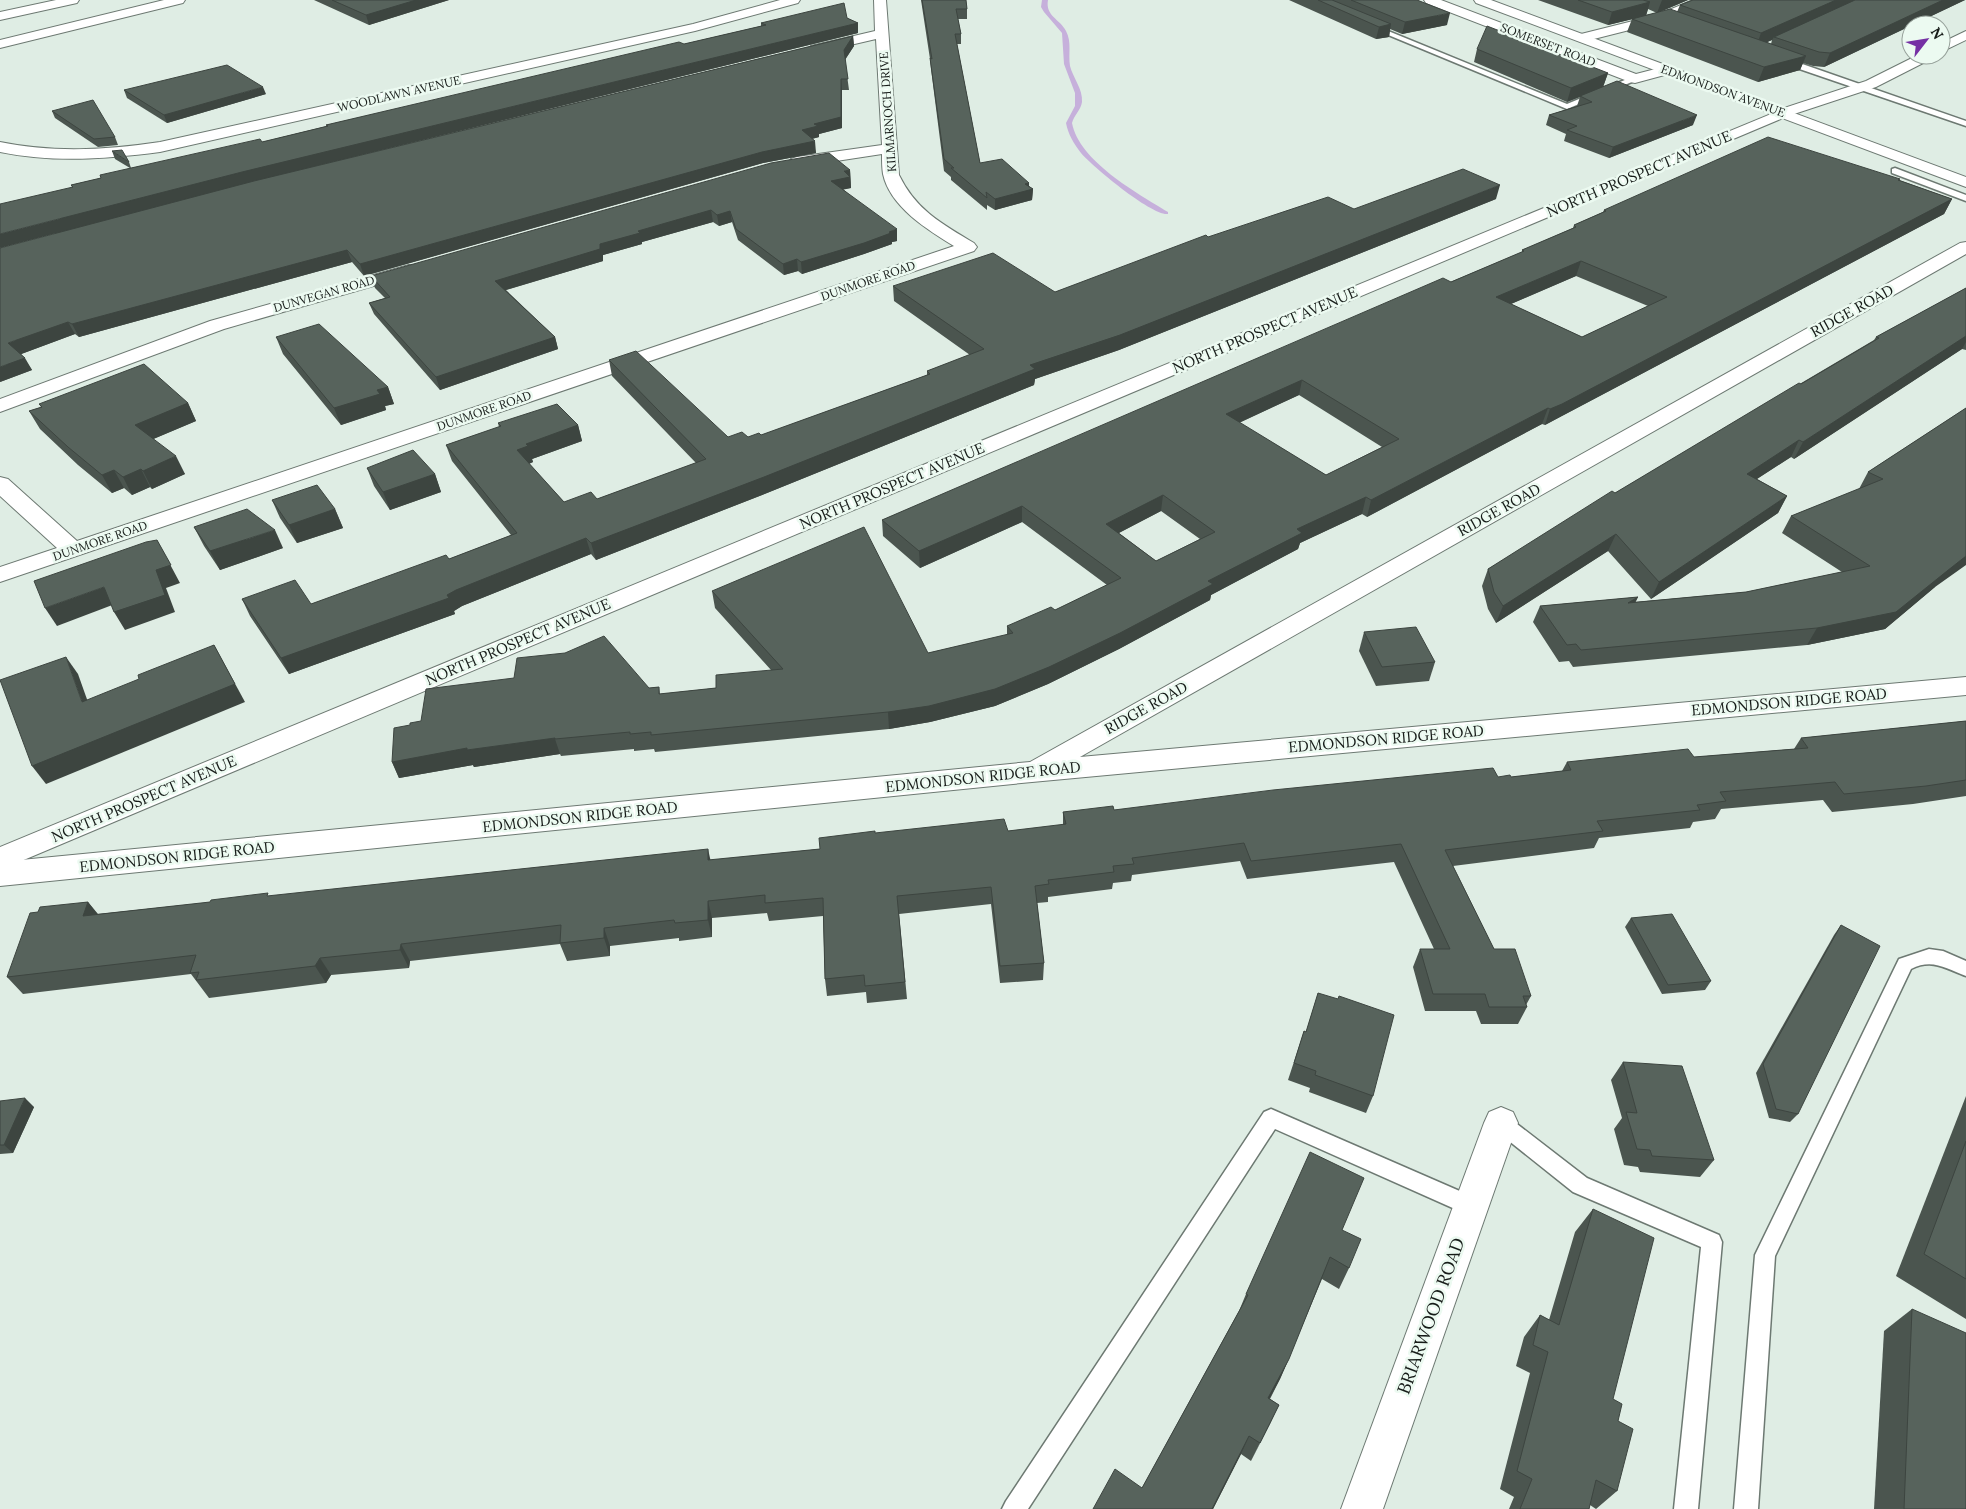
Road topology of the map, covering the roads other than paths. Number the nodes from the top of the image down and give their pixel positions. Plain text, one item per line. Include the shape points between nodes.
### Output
1 (73, 0) edge
2 (179, 0) edge
3 (794, 0) edge
4 (880, 0) edge
5 (1430, 0) edge
6 (1480, 0) edge
7 (1704, 0) edge
8 (1642, 12) edge
9 (0, 16) edge
10 (1661, 18) junction
11 (1364, 23) edge
12 (1675, 23) edge
13 (883, 33) junction
14 (1966, 36) edge
15 (1582, 38) junction
16 (1951, 43) edge
17 (0, 44) edge
18 (806, 52) edge
19 (1776, 58) edge
20 (1908, 65) edge
21 (1667, 70) junction
22 (1635, 78) junction
23 (1861, 88) junction
24 (1783, 113) junction
25 (1966, 124) edge
26 (0, 147) edge
27 (889, 150) junction
28 (779, 166) edge
29 (1896, 171) dead end
30 (1966, 182) edge
31 (1966, 198) edge
32 (968, 247) joint
33 (1966, 248) edge
34 (427, 265) edge
35 (0, 406) edge
36 (0, 484) edge
37 (73, 550) junction
38 (0, 575) edge
39 (1966, 670) edge
40 (1955, 687) edge
41 (1032, 772) junction
42 (0, 859) edge
43 (0, 874) edge
44 (1966, 969) edge
45 (1501, 1123) joint
46 (1471, 1206) junction
47 (1014, 1509) edge
48 (1362, 1509) edge
49 (1686, 1509) edge
50 (1746, 1509) edge

1 - 9 main road
2 - 17 main road
3 - 26 main road, WOODLAWN AVENUE via 685,29 160,147 82,156 20,152
4 - 13 main road, KILMARNOCH DRIVE
5 - 22 main road, SOMERSET ROAD
6 - 15 main road, EDMONDSON AVENUE
7 - 10 main road
8 - 10 lane
10 - 12 lane
10 - 15 main road
11 - 22 lane via 1567,107
13 - 18 main road
13 - 27 main road, KILMARNOCH DRIVE
14 - 16 main road
15 - 21 main road, EDMONDSON AVENUE
19 - 23 lane
20 - 23 main road, NORTH PROSPECT AVENUE
21 - 22 main road
21 - 24 main road, EDMONDSON AVENUE
23 - 24 main road, NORTH PROSPECT AVENUE
23 - 25 lane
24 - 30 main road, EDMONDSON AVENUE
24 - 42 main road, NORTH PROSPECT AVENUE
27 - 28 main road
27 - 32 main road, KILMARNOCH DRIVE via 891,175 907,204 926,221
29 - 31 lane
32 - 37 main road, DUNMORE ROAD
33 - 41 main road, RIDGE ROAD
34 - 35 main road, DUNVEGAN ROAD via 217,325
36 - 37 main road
37 - 38 main road, DUNMORE ROAD
39 - 40 main road
40 - 41 main road, EDMONDSON RIDGE ROAD
41 - 43 main road, EDMONDSON RIDGE ROAD
44 - 50 lane via 1929,955 1905,964 1765,1255
45 - 46 main road, BRIARWOOD ROAD
45 - 49 lane via 1580,1185 1712,1242
46 - 47 lane via 1271,1118
46 - 48 main road, BRIARWOOD ROAD

